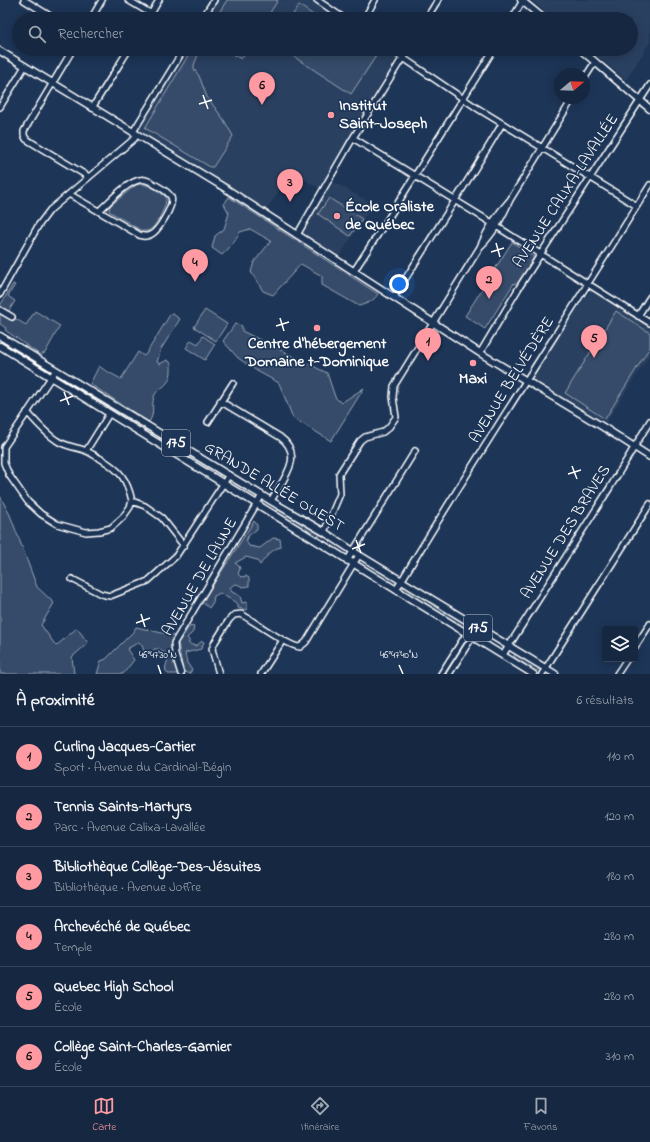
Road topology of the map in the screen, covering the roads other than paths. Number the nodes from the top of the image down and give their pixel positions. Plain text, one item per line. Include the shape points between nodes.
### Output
1 (24, 0) edge
2 (102, 0) edge
3 (128, 0) edge
4 (159, 0) edge
5 (214, 0) edge
6 (317, 0) edge
7 (375, 0) edge
8 (438, 0) edge
9 (521, 1) edge
10 (44, 12) edge
11 (94, 12) edge
12 (148, 12) edge
13 (152, 12) edge
14 (206, 12) edge
15 (335, 12) edge
16 (368, 12) edge
17 (430, 12) edge
18 (516, 12) edge
19 (535, 12) edge
20 (0, 51) edge
21 (69, 56) edge
22 (125, 56) edge
23 (180, 56) edge
24 (400, 56) edge
25 (490, 56) edge
26 (588, 56) edge
27 (403, 58) junction
28 (595, 62) junction
29 (25, 66) junction
30 (590, 70) edge
31 (52, 83) junction
32 (650, 85) edge
33 (463, 98) junction
34 (640, 100) junction
35 (569, 104) edge
36 (0, 107) edge
37 (92, 108) junction
38 (650, 109) edge
39 (502, 124) junction
40 (135, 134) junction
41 (353, 138) junction
42 (542, 148) junction
43 (415, 176) junction
44 (88, 177) junction
45 (590, 178) junction
46 (650, 185) edge
47 (69, 194) junction
48 (455, 199) junction
49 (637, 206) junction
50 (99, 211) junction
51 (494, 224) junction
52 (297, 235) junction
53 (542, 254) junction
54 (354, 271) junction
55 (588, 284) junction
56 (0, 294) edge
57 (394, 297) junction
58 (650, 297) edge
59 (0, 310) edge
60 (638, 316) junction
61 (12, 317) dead end
62 (434, 322) junction
63 (650, 323) edge
64 (0, 336) edge
65 (0, 346) edge
66 (480, 353) junction
67 (56, 370) junction
68 (51, 378) junction
69 (526, 380) junction
70 (233, 383) dead end
71 (220, 401) junction
72 (27, 412) junction
73 (109, 414) junction
74 (650, 421) edge
75 (208, 422) dead end
76 (159, 433) junction
77 (154, 441) junction
78 (634, 447) junction
79 (86, 451) junction
80 (415, 451) dead end
81 (650, 457) edge
82 (229, 475) junction
83 (223, 484) junction
84 (262, 495) junction
85 (132, 501) junction
86 (271, 501) junction
87 (650, 504) edge
88 (257, 505) junction
89 (324, 532) junction
90 (184, 546) junction
91 (353, 551) junction
92 (359, 555) junction
93 (347, 561) junction
94 (354, 564) junction
95 (72, 579) dead end
96 (401, 581) junction
97 (396, 590) junction
98 (650, 624) edge
99 (476, 627) junction
100 (470, 635) junction
101 (282, 640) junction
102 (638, 642) edge
103 (509, 646) junction
104 (503, 656) junction
105 (625, 662) edge
106 (544, 671) edge
107 (181, 674) edge
108 (218, 674) edge
109 (261, 674) edge
110 (441, 674) edge
111 (449, 674) edge
112 (533, 674) edge
113 (555, 674) edge
114 (617, 674) edge

1 - 10 street
2 - 11 street
3 - 12 street
4 - 13 street
5 - 14 street
6 - 15 street
7 - 16 street
8 - 17 street
9 - 18 street
9 - 19 main road
20 - 29 main road
21 - 31 street
22 - 37 street
23 - 40 street
24 - 27 street
25 - 33 street
26 - 28 main road
27 - 33 street
27 - 41 street
28 - 30 street
28 - 34 main road
29 - 31 main road
29 - 36 street
31 - 37 main road
31 - 44 street via 24,130 24,136
32 - 34 street, AVENUE CALIXA-LAVALLÉE
33 - 39 street
33 - 43 street
34 - 38 main road
34 - 45 street, AVENUE CALIXA-LAVALLÉE
35 - 42 street
37 - 40 main road
39 - 42 street
39 - 48 street
40 - 44 street
40 - 52 main road
41 - 43 street
41 - 52 street
42 - 45 street
42 - 51 street
43 - 48 street
43 - 54 street
44 - 47 street
45 - 49 street
45 - 53 street, AVENUE CALIXA-LAVALLÉE
46 - 49 street, AVENUE BELVÉDÈRE
47 - 50 street
47 - 56 street via 50,210 38,226
48 - 51 street
48 - 57 street
49 - 55 street, AVENUE BELVÉDÈRE
50 - 50 street via 136,233 146,236 156,231 172,201 170,196 144,179 127,186
51 - 53 street
51 - 62 street
52 - 54 main road
53 - 55 street
53 - 66 street, AVENUE CALIXA-LAVALLÉE
54 - 57 main road
55 - 60 street
55 - 69 street, AVENUE BELVÉDÈRE
57 - 62 main road
58 - 60 street
59 - 61 street
60 - 63 street
62 - 66 main road
62 - 89 street via 394,386 396,417 383,432 360,441 340,474 340,494
64 - 67 main road, GRANDE ALLÉE OUEST / 175
65 - 68 main road, GRANDE ALLÉE OUEST / 175
66 - 69 main road
67 - 68 street
67 - 76 main road, GRANDE ALLÉE OUEST / 175
68 - 72 street
68 - 73 main road, GRANDE ALLÉE OUEST / 175
69 - 78 main road
69 - 96 street, AVENUE BELVÉDÈRE
70 - 71 street
71 - 75 street
71 - 86 street via 280,437 290,447 292,463
72 - 79 street via 57,441
72 - 85 street via 4,447 4,463 9,475 28,502 41,514 57,524 86,532 99,531 111,528 123,517
73 - 77 main road, GRANDE ALLÉE OUEST / 175
73 - 79 street
74 - 78 street, AVENUE DES BRAVES
76 - 77 main road
76 - 82 main road, GRANDE ALLÉE OUEST / 175
77 - 83 main road, GRANDE ALLÉE OUEST / 175
78 - 81 main road
78 - 103 street, AVENUE DES BRAVES
79 - 85 street via 116,468 128,484
80 - 91 street
82 - 83 street
82 - 84 main road, GRANDE ALLÉE OUEST / 175
83 - 88 main road, GRANDE ALLÉE OUEST / 175
83 - 90 street
84 - 86 main road, GRANDE ALLÉE OUEST / 175
84 - 88 street, AVENUE DE LAUNE
85 - 90 street via 145,506 162,518
86 - 89 main road, GRANDE ALLÉE OUEST / 175
87 - 106 street
88 - 93 main road, GRANDE ALLÉE OUEST / 175
88 - 107 street, AVENUE DE LAUNE via 174,643
89 - 91 main road, GRANDE ALLÉE OUEST / 175
90 - 95 street via 148,580 110,596
91 - 92 main road, GRANDE ALLÉE OUEST / 175
91 - 93 street
92 - 94 street
92 - 96 main road, GRANDE ALLÉE OUEST / 175
93 - 94 main road, GRANDE ALLÉE OUEST / 175
94 - 97 main road, GRANDE ALLÉE OUEST / 175
94 - 101 street via 303,645 297,647
96 - 97 street, AVENUE BELVÉDÈRE
96 - 99 main road, GRANDE ALLÉE OUEST / 175
97 - 100 main road, GRANDE ALLÉE OUEST / 175
98 - 102 street
99 - 100 street
99 - 103 main road, GRANDE ALLÉE OUEST / 175
100 - 104 main road, GRANDE ALLÉE OUEST / 175
100 - 110 street
100 - 111 street
101 - 108 street via 240,614 234,615 212,649
101 - 109 street
103 - 104 street, AVENUE DES BRAVES
103 - 106 main road, GRANDE ALLÉE OUEST / 175
104 - 112 main road, GRANDE ALLÉE OUEST / 175
105 - 114 street
106 - 113 main road, GRANDE ALLÉE OUEST / 175

